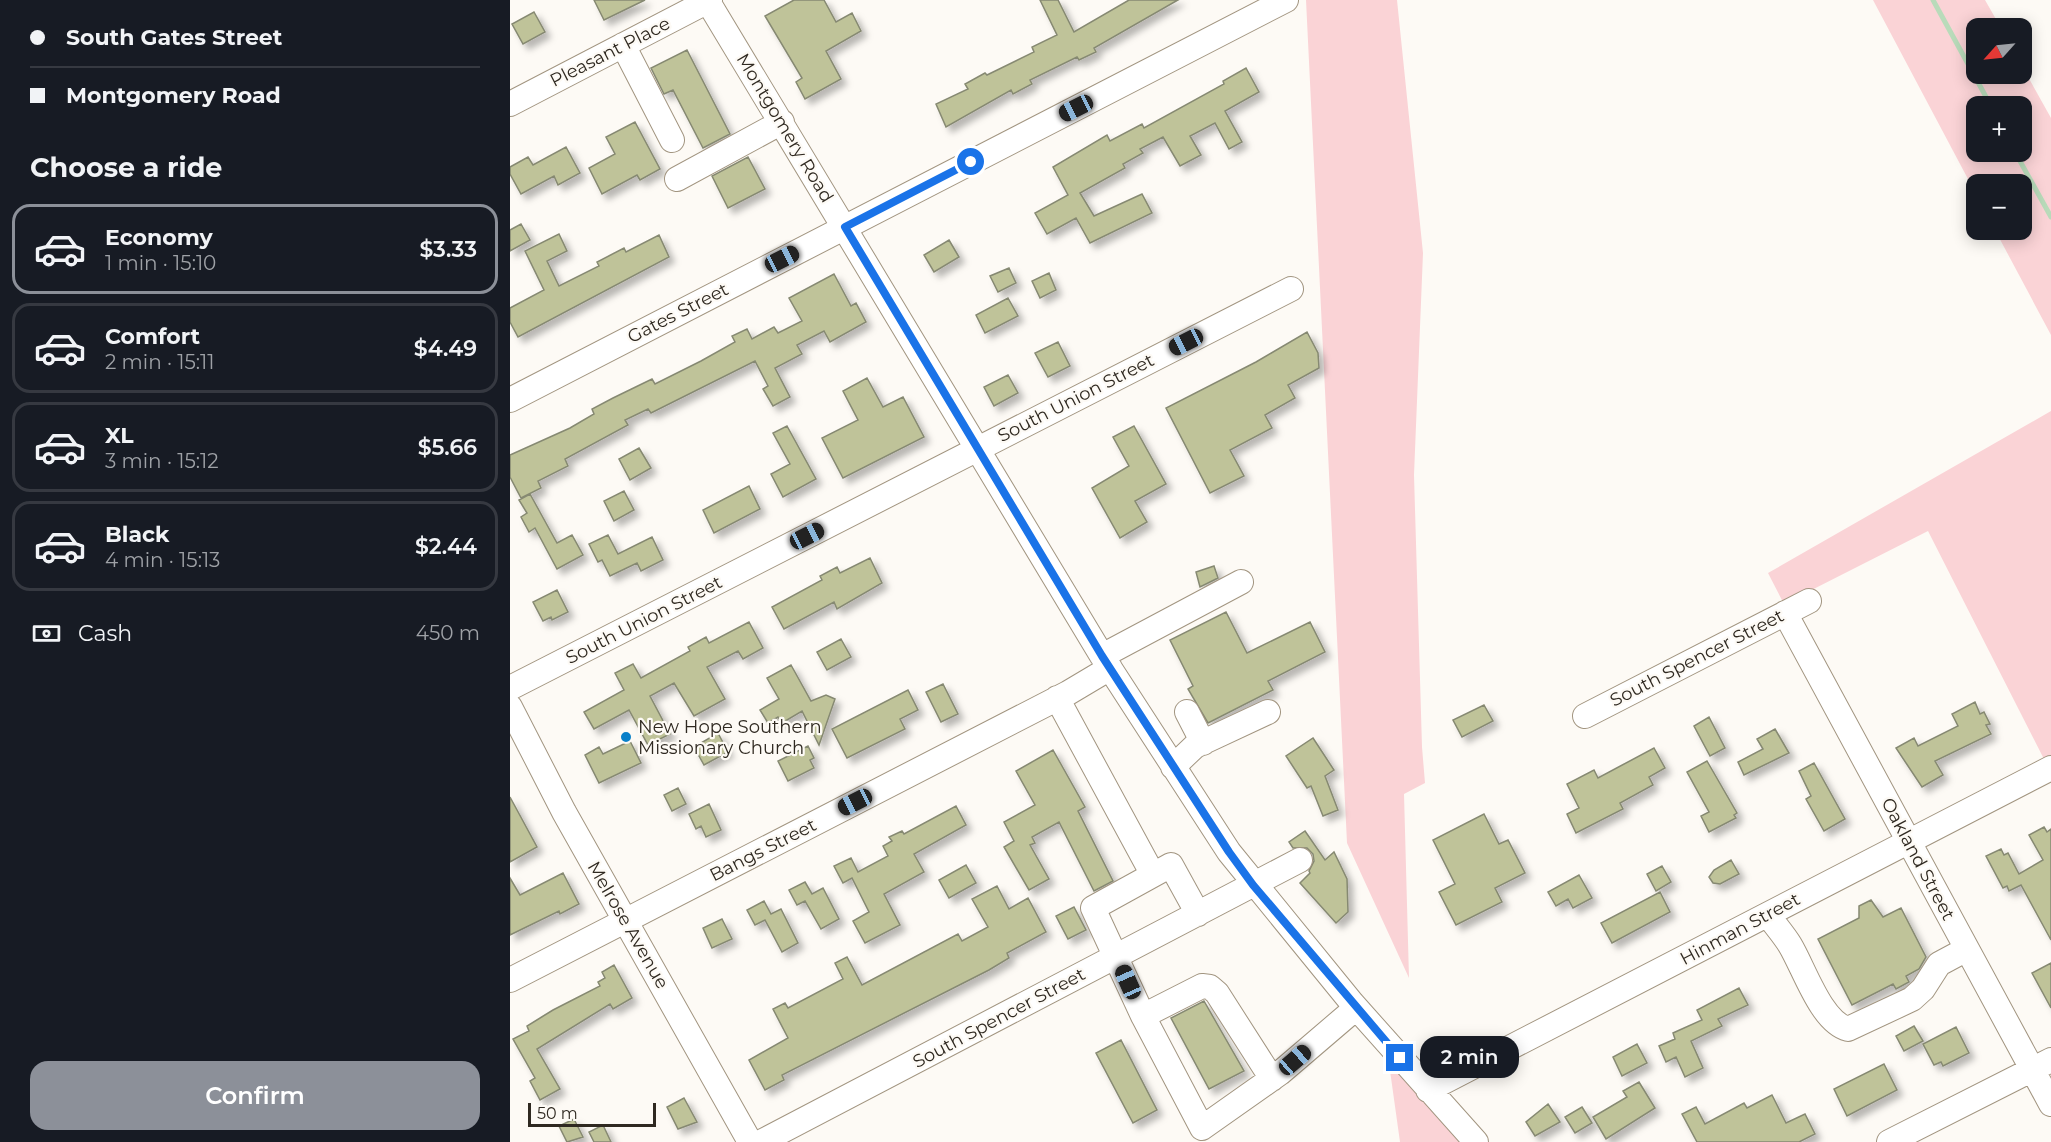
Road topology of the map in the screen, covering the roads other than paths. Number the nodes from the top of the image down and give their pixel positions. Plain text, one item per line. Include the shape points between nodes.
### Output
1 (709, 0) edge
2 (1286, 0) edge
3 (623, 45) junction
4 (510, 104) edge
5 (782, 122) junction
6 (672, 140) dead end
7 (677, 179) dead end
8 (845, 227) junction
9 (1291, 289) dead end
10 (510, 400) edge
11 (978, 448) junction
12 (1241, 582) dead end
13 (1809, 601) dead end
14 (1785, 613) junction
15 (1106, 662) junction
16 (510, 688) edge
17 (1057, 698) junction
18 (510, 707) edge
19 (1187, 712) dead end
20 (1268, 712) dead end
21 (1585, 716) dead end
22 (1203, 743) junction
23 (1173, 767) junction
24 (2051, 768) edge
25 (1909, 841) junction
26 (1300, 860) dead end
27 (1153, 875) junction
28 (1253, 885) junction
29 (1198, 914) junction
30 (1768, 915) junction
31 (626, 920) junction
32 (1967, 950) junction
33 (1116, 957) junction
34 (510, 980) edge
35 (1356, 1008) junction
36 (1143, 1016) junction
37 (2042, 1065) edge
38 (1272, 1079) junction
39 (1428, 1090) junction
40 (2051, 1104) edge
41 (750, 1142) edge
42 (761, 1142) edge
43 (1476, 1142) edge
44 (1888, 1142) edge

1 - 3 street, Pleasant Place
1 - 5 street, Montgomery Road
2 - 8 street, Gates Street
3 - 4 street, Pleasant Place
3 - 6 street
5 - 7 street
5 - 8 street, Montgomery Road
8 - 10 street, Gates Street
8 - 11 street, Montgomery Road
9 - 11 street, South Union Street
11 - 15 street, Montgomery Road
11 - 16 street, South Union Street
12 - 15 street, Bangs Street
13 - 14 street, South Spencer Street
14 - 21 street, South Spencer Street
14 - 25 street, Oakland Street
15 - 17 street, Bangs Street
15 - 23 street, Montgomery Road
17 - 27 street
17 - 31 street, Bangs Street
18 - 31 street, Melrose Avenue
19 - 22 street
20 - 22 street
22 - 23 street
23 - 28 street, Montgomery Road
24 - 25 street, Hinman Street
25 - 30 street, Hinman Street
25 - 32 street, Oakland Street
26 - 28 street, South Spencer Street
27 - 29 street via 1171,865
27 - 33 street via 1093,908
28 - 29 street, South Spencer Street
28 - 35 street, Montgomery Road
29 - 33 street, South Spencer Street
30 - 32 street via 1790,945 1823,1008 1840,1027 1848,1029 1911,999 1923,989 1939,964
30 - 39 street, Hinman Street
31 - 34 street, Bangs Street
31 - 41 street, Melrose Avenue
32 - 37 street, Oakland Street
33 - 36 street
33 - 42 street, South Spencer Street
35 - 38 street
35 - 39 street, Montgomery Road
36 - 38 street via 1202,986 1210,987
36 - 38 street via 1202,1128
37 - 40 street, Oakland Street
37 - 44 street
39 - 43 street, Montgomery Road

